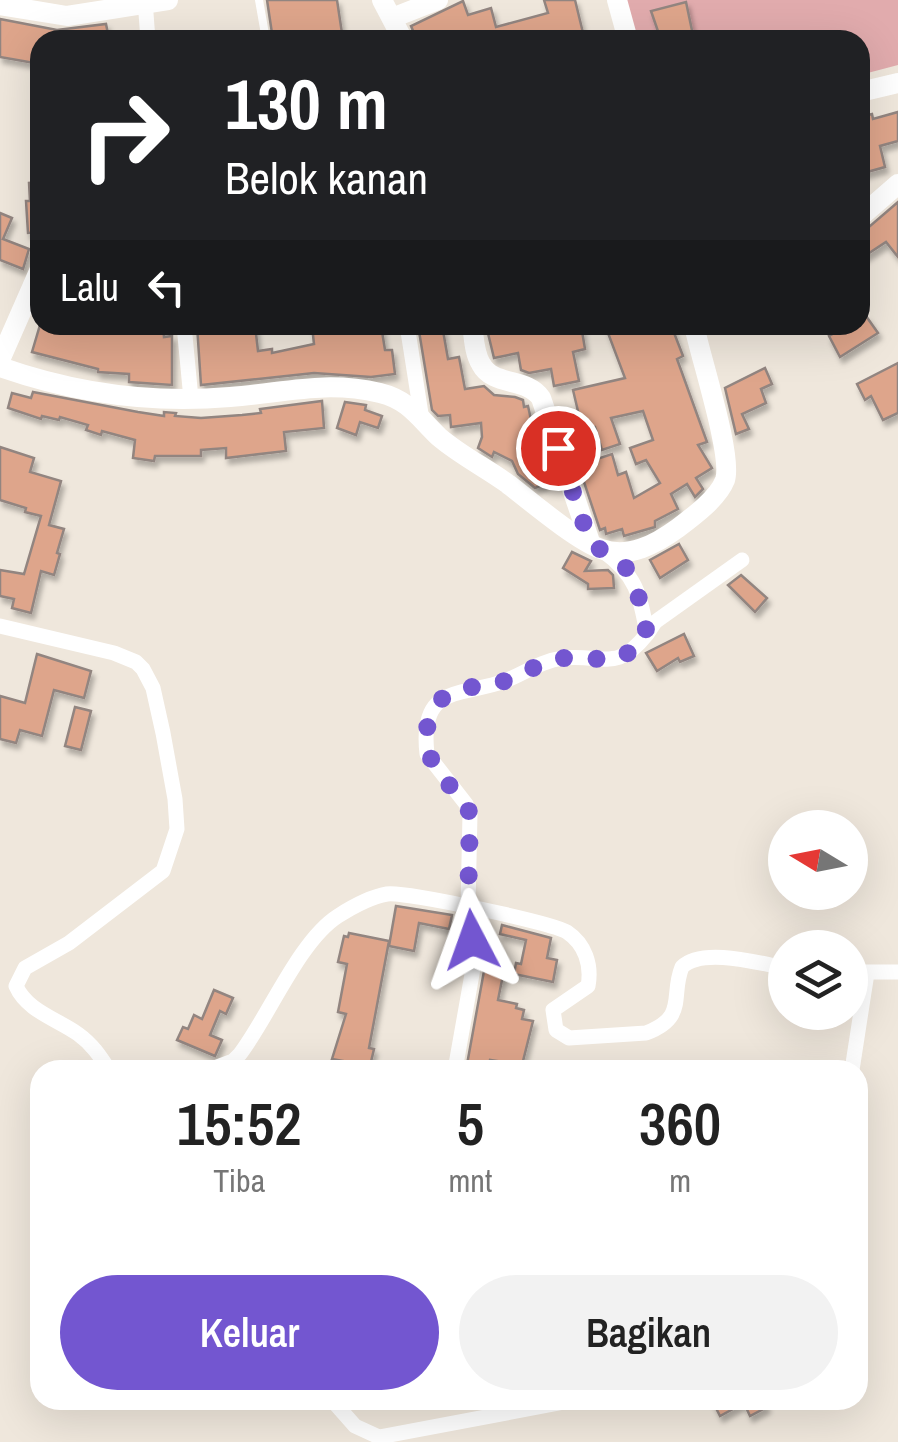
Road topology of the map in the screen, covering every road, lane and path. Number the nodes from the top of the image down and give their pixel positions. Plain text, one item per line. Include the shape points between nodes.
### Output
1 (168, 0) edge
2 (260, 0) edge
3 (438, 0) edge
4 (617, 0) edge
5 (145, 2) edge
6 (0, 5) edge
7 (387, 9) edge
8 (147, 30) edge
9 (264, 30) edge
10 (625, 30) edge
11 (898, 83) edge
12 (870, 90) edge
13 (898, 184) edge
14 (870, 208) edge
15 (30, 292) edge
16 (185, 335) edge
17 (408, 335) edge
18 (475, 335) edge
19 (696, 335) edge
20 (0, 363) edge
21 (191, 399) junction
22 (420, 414) junction
23 (595, 545) junction
24 (742, 560) dead end
25 (0, 626) edge
26 (647, 634) junction
27 (468, 907) junction
28 (768, 966) edge
29 (868, 972) edge
30 (898, 972) edge
31 (854, 1030) edge
32 (103, 1060) edge
33 (234, 1060) edge
34 (456, 1060) edge
35 (853, 1060) edge
36 (341, 1410) edge
37 (522, 1410) edge

1 - 5 street
2 - 9 lane
3 - 7 street
4 - 10 street
5 - 6 street via 68,16
5 - 8 street
11 - 12 street
13 - 14 street
15 - 20 street
16 - 21 street
17 - 22 street
18 - 23 street via 483,368 530,386 541,398
19 - 23 street via 727,464 723,484 656,542 625,552
20 - 21 street via 75,390
21 - 22 street via 334,386 392,396
22 - 23 street via 450,445
23 - 26 street via 626,568
24 - 26 street
25 - 32 street via 125,657 143,668 153,688 177,829 163,871 26,968 16,986 26,1004 78,1034
26 - 27 street via 615,661 550,661 502,682 456,691 436,704 427,754 470,814
27 - 28 street via 561,928 582,947 588,986 553,1010 556,1030 569,1038 656,1030 676,1007 679,975 688,962 707,957
27 - 33 street via 388,894 333,919
27 - 34 street via 474,964
29 - 30 street
31 - 35 street
36 - 37 street via 379,1437

